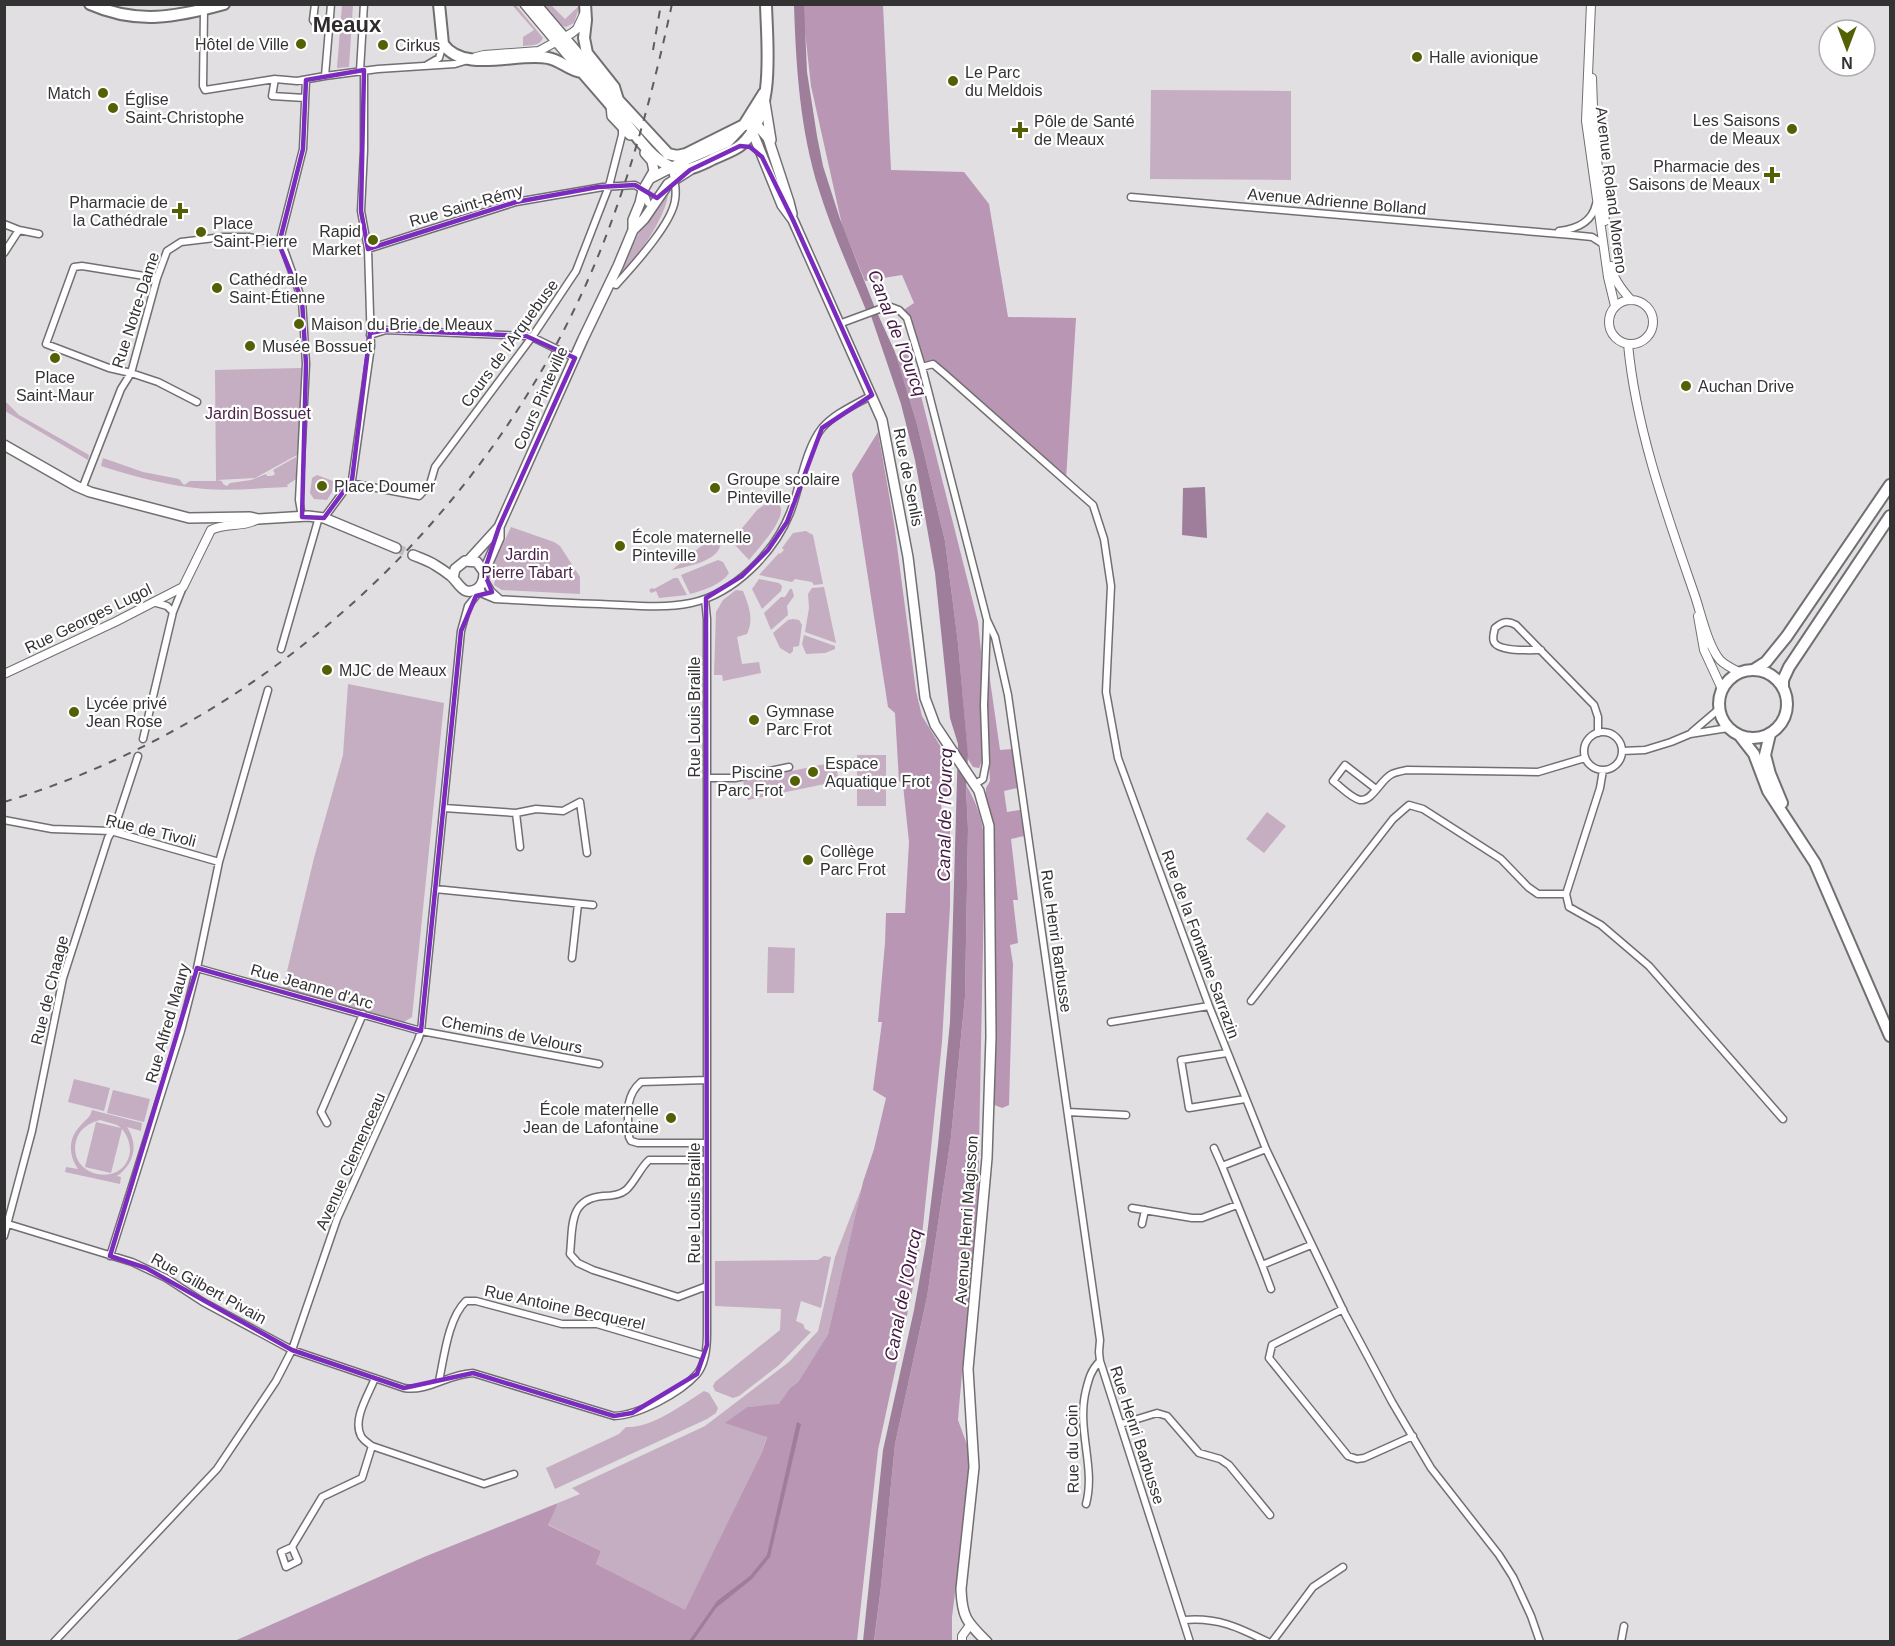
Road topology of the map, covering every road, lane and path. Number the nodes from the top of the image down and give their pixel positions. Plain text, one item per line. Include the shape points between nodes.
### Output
1 (90, 4) edge
2 (224, 4) edge
3 (315, 4) edge
4 (331, 4) edge
5 (364, 4) edge
6 (440, 4) edge
7 (525, 4) edge
8 (536, 4) edge
9 (766, 4) edge
10 (1593, 4) edge
11 (587, 7) edge
12 (129, 10) edge
13 (204, 10) junction
14 (329, 29) junction
15 (560, 40) junction
16 (443, 45) junction
17 (472, 59) junction
18 (427, 65) junction
19 (362, 71) junction
20 (582, 72) junction
21 (325, 76) junction
22 (275, 79) junction
23 (306, 80) junction
24 (305, 98) junction
25 (765, 98) junction
26 (614, 103) junction
27 (622, 126) junction
28 (750, 126) junction
29 (740, 146) junction
30 (771, 146) junction
31 (672, 155) junction
32 (762, 157) junction
33 (671, 167) junction
34 (690, 170) junction
35 (651, 178) junction
36 (674, 180) junction
37 (609, 186) junction
38 (644, 190) junction
39 (1131, 197) dead end
40 (1597, 197) junction
41 (648, 204) junction
42 (793, 220) junction
43 (4, 224) edge
44 (636, 227) junction
45 (19, 230) junction
46 (1542, 232) junction
47 (39, 234) dead end
48 (281, 244) junction
49 (1604, 245) junction
50 (368, 249) junction
51 (4, 253) edge
52 (157, 278) junction
53 (610, 283) junction
54 (1631, 300) junction
55 (1615, 306) junction
56 (838, 324) junction
57 (370, 335) junction
58 (532, 337) junction
59 (1628, 344) junction
60 (575, 358) junction
61 (922, 368) junction
62 (131, 373) junction
63 (872, 395) junction
64 (197, 402) dead end
65 (4, 445) edge
66 (350, 483) junction
67 (1890, 485) edge
68 (82, 489) junction
69 (1890, 516) edge
70 (302, 517) junction
71 (322, 518) junction
72 (258, 519) junction
73 (499, 527) junction
74 (396, 548) tunnel mouth
75 (413, 555) tunnel mouth
76 (465, 561) junction
77 (434, 564) junction
78 (453, 578) junction
79 (480, 586) junction
80 (183, 587) junction
81 (463, 590) junction
82 (1693, 591) junction
83 (705, 599) junction
84 (501, 600) junction
85 (153, 602) junction
86 (468, 606) junction
87 (173, 612) junction
88 (987, 620) junction
89 (281, 649) dead end
90 (1541, 650) junction
91 (1755, 669) junction
92 (1739, 672) junction
93 (4, 674) edge
94 (1784, 687) junction
95 (1722, 689) junction
96 (268, 690) dead end
97 (1719, 709) junction
98 (1728, 728) junction
99 (1598, 733) junction
100 (1690, 734) junction
101 (1770, 734) junction
102 (1740, 736) junction
103 (143, 739) dead end
104 (1622, 751) junction
105 (138, 756) dead end
106 (1585, 758) junction
107 (789, 767) dead end
108 (1603, 770) junction
109 (707, 778) junction
110 (976, 788) junction
111 (1376, 789) junction
112 (444, 808) junction
113 (516, 813) junction
114 (4, 819) edge
115 (1790, 823) junction
116 (111, 831) junction
117 (520, 847) dead end
118 (587, 853) dead end
119 (219, 862) junction
120 (435, 890) junction
121 (1566, 894) junction
122 (578, 904) junction
123 (593, 905) dead end
124 (572, 957) dead end
125 (197, 968) junction
126 (1251, 1001) dead end
127 (1209, 1006) junction
128 (363, 1014) junction
129 (1112, 1022) dead end
130 (421, 1031) junction
131 (1890, 1036) edge
132 (1227, 1053) junction
133 (599, 1064) dead end
134 (707, 1080) junction
135 (1245, 1099) junction
136 (1068, 1112) junction
137 (1126, 1115) dead end
138 (1783, 1119) dead end
139 (327, 1124) dead end
140 (707, 1143) junction
141 (1214, 1148) dead end
142 (1266, 1149) junction
143 (707, 1160) junction
144 (1222, 1166) junction
145 (1237, 1204) junction
146 (1132, 1208) dead end
147 (1145, 1210) junction
148 (8, 1224) junction
149 (1142, 1224) dead end
150 (4, 1236) edge
151 (1311, 1245) junction
152 (110, 1256) junction
153 (1262, 1265) junction
154 (707, 1286) junction
155 (1271, 1289) dead end
156 (1343, 1309) junction
157 (292, 1350) junction
158 (705, 1356) junction
159 (1100, 1361) junction
160 (375, 1378) junction
161 (439, 1382) junction
162 (1121, 1424) junction
163 (1413, 1436) junction
164 (372, 1446) junction
165 (514, 1474) dead end
166 (1086, 1504) dead end
167 (1270, 1515) dead end
168 (292, 1547) dead end
169 (1343, 1567) dead end
170 (1184, 1620) junction
171 (970, 1625) junction
172 (1624, 1626) dead end
173 (54, 1641) edge
174 (962, 1641) edge
175 (987, 1641) edge
176 (1190, 1641) edge
177 (1270, 1641) edge
178 (1540, 1641) edge
179 (1621, 1641) edge

1 - 12 main road
2 - 13 main road
3 - 14 street via 313,20 319,27
4 - 14 street
5 - 19 street
6 - 16 main road
7 - 15 main road
8 - 15 main road
9 - 25 main road
10 - 40 street, Avenue Roland Moreno via 1586,121
10 - 54 street, Avenue Roland Moreno via 1596,148 1611,271
11 - 15 street via 577,29
11 - 26 main road via 586,53 614,87
12 - 13 main road via 158,18
13 - 22 street via 203,89
14 - 21 street
15 - 17 street via 539,51
15 - 20 main road
15 - 26 main road
16 - 17 main road via 456,56
16 - 18 street via 439,58
17 - 18 street
17 - 20 main road via 546,57 574,72
18 - 19 street
19 - 21 street
19 - 50 street via 361,211
20 - 26 main road
21 - 23 street
22 - 23 street
22 - 24 street via 272,96
23 - 24 street
24 - 48 street via 303,149
25 - 28 main road
25 - 30 main road, Rue de Senlis
26 - 27 main road via 612,116
26 - 31 main road
26 - 33 main road via 654,156
27 - 35 main road via 652,161
27 - 37 street, Cours de l'Arquebuse
28 - 29 main road
28 - 30 main road, Rue de Senlis via 768,138
28 - 31 main road via 686,154
28 - 32 main road, Rue de Senlis
28 - 33 main road via 728,142
29 - 32 main road via 750,147
29 - 34 main road
30 - 42 main road, Rue de Senlis
31 - 33 main road, Cours Pinteville
32 - 42 main road, Rue de Senlis via 782,205
33 - 34 main road
33 - 35 main road
33 - 36 street, Cours Pinteville
33 - 41 main road, Cours Pinteville
34 - 36 main road, Cours Pinteville
35 - 38 main road, Cours Pinteville
36 - 44 main road, Cours Pinteville
36 - 53 street, Cours Pinteville via 675,200 665,224 616,285
37 - 38 street, Rue Saint-Rémy via 635,184
37 - 50 street, Rue Saint-Rémy via 516,202
37 - 58 street, Cours de l'Arquebuse via 576,271
38 - 41 street
38 - 44 main road, Cours Pinteville via 633,220
39 - 46 street, Avenue Adrienne Bolland
40 - 46 street, Avenue Adrienne Bolland via 1595,209 1582,225
40 - 49 street, Avenue Roland Moreno
41 - 44 main road, Cours Pinteville
42 - 56 main road, Rue de Senlis
43 - 45 street
44 - 53 main road, Cours Pinteville
45 - 47 street
45 - 51 street
46 - 49 street, Avenue Adrienne Bolland via 1592,237
48 - 52 street, Rue Notre-Dame via 249,237 181,242 167,250
48 - 70 street via 302,300 306,364 299,500
49 - 55 street, Avenue Roland Moreno
50 - 57 street
52 - 62 street, Rue Notre-Dame
52 - 62 street via 74,267 46,344
53 - 60 main road, Cours Pinteville
54 - 55 street
54 - 59 street via 1648,308 1653,327 1646,339
55 - 59 street via 1608,319 1611,333
56 - 61 street, Rue Henri Barbusse via 880,309 899,310 907,318
56 - 63 main road, Rue de Senlis
57 - 58 street via 386,330
57 - 66 street
58 - 60 street
58 - 66 street, Cours de l'Arquebuse via 435,467 430,484 419,496
59 - 82 street via 1631,381 1652,464
60 - 73 main road, Cours Pinteville
61 - 88 street, Rue Henri Barbusse
61 - 127 street, Rue de la Fontaine Sarrazin via 933,364 1093,505 1104,539 1111,586 1106,692 1118,758
62 - 64 street
62 - 68 street, Rue Notre-Dame
63 - 83 street via 822,428 787,522 768,550 742,576
63 - 110 main road, Rue de Senlis via 886,433 902,520 914,596 921,683 935,725
65 - 68 main road
66 - 71 street
67 - 91 main road via 1787,636 1766,662
68 - 72 main road via 189,518
69 - 94 main road via 1789,667
70 - 71 main road
70 - 72 main road
71 - 74 main road
71 - 89 street
72 - 80 street via 250,524 211,530
73 - 76 main road, Cours Pinteville
73 - 79 main road, Cours Pinteville via 499,537
75 - 77 main road
76 - 77 main road
76 - 78 main road via 455,569
76 - 79 main road via 480,565
77 - 78 main road
78 - 81 main road
79 - 81 main road
79 - 84 street
79 - 84 street
79 - 86 street, Avenue Clemenceau
80 - 85 street, Rue Georges Lugol
80 - 87 street
81 - 86 street
82 - 92 street via 1713,647 1720,659
82 - 95 street via 1704,650
83 - 84 street via 656,606
83 - 109 street, Rue Louis Braille
85 - 87 street
85 - 93 street, Rue Georges Lugol
86 - 112 street, Avenue Clemenceau via 461,632
87 - 103 street
88 - 110 street via 986,763 983,779
88 - 136 street, Rue Henri Barbusse via 995,637 1008,695
90 - 90 street via 1509,621 1495,628 1494,644 1500,648
90 - 99 street via 1594,705
91 - 92 main road
91 - 94 main road via 1776,678
92 - 95 main road
94 - 101 main road via 1787,708
95 - 97 main road
96 - 119 street, Rue Alfred Maury
97 - 98 main road
97 - 100 street
98 - 100 street
98 - 102 main road
99 - 104 street via 1614,736
99 - 106 street via 1585,745
100 - 104 street via 1645,750
101 - 102 main road via 1760,738
101 - 115 main road via 1765,755
102 - 115 main road via 1754,754 1768,791
104 - 108 street via 1619,762
105 - 116 street, Rue de Chaage
106 - 108 street via 1592,767
106 - 111 street via 1538,772 1407,770 1393,774
107 - 109 street via 735,778
108 - 121 street
109 - 134 street, Rue Louis Braille
110 - 171 main road, Avenue Henri Magisson via 988,826 991,1037 987,1158 968,1369 974,1467 961,1589 962,1606
111 - 111 street via 1369,798 1358,800 1333,780 1345,765
112 - 113 street
112 - 120 street, Avenue Clemenceau
113 - 117 street
113 - 118 street via 536,809 563,811 580,802
114 - 116 street, Rue de Tivoli via 52,829
115 - 131 main road via 1825,884
116 - 119 street, Rue de Tivoli
116 - 148 street, Rue de Chaage via 63,978 32,1131
119 - 125 street, Rue Alfred Maury
120 - 122 street
120 - 130 street, Avenue Clemenceau
121 - 126 street via 1538,894 1501,859 1423,809 1409,805 1393,819
121 - 138 street via 1569,907 1601,925 1649,966
122 - 123 street
122 - 124 street
125 - 128 street, Rue Jeanne d'Arc
125 - 152 street, Rue Alfred Maury
127 - 129 street
127 - 132 street, Rue de la Fontaine Sarrazin
128 - 130 street, Rue Jeanne d'Arc
128 - 139 street via 321,1112
130 - 133 street, Chemins de Velours
130 - 157 street, Avenue Clemenceau via 337,1219
132 - 135 street, Rue de la Fontaine Sarrazin
132 - 135 street via 1181,1060 1189,1108
134 - 140 street, Rue Louis Braille
134 - 140 street via 641,1082 628,1104 631,1141
135 - 142 street, Rue de la Fontaine Sarrazin
136 - 137 street
136 - 159 street, Rue Henri Barbusse
140 - 143 street, Rue Louis Braille
141 - 144 street
142 - 144 street
142 - 151 street, Rue de la Fontaine Sarrazin
143 - 154 street, Rue Louis Braille
143 - 154 street via 649,1160 626,1190 580,1204 574,1215 570,1254 593,1270 678,1297
144 - 145 street
145 - 147 street via 1202,1218
145 - 153 street
146 - 147 street
147 - 149 street
148 - 150 street, Rue de Chaage
148 - 152 street
151 - 153 street
151 - 156 street, Rue de la Fontaine Sarrazin
152 - 157 street, Rue Gilbert Pivain via 146,1268
153 - 155 street
154 - 158 street, Rue Louis Braille
156 - 163 street, Rue de la Fontaine Sarrazin
156 - 163 street via 1272,1345 1269,1358 1353,1458 1364,1458
157 - 160 street
157 - 173 street, Avenue Clemenceau via 217,1470
158 - 161 street via 697,1374 679,1388 645,1408 614,1416 473,1373
158 - 161 street, Rue Antoine Becquerel via 597,1324 562,1324 466,1301 458,1308
159 - 162 street, Rue Henri Barbusse
159 - 166 street, Rue du Coin via 1093,1368 1082,1404 1088,1471
160 - 161 street via 411,1389
160 - 164 street via 358,1428 361,1437
162 - 167 street via 1157,1413 1167,1416 1199,1453 1228,1465
162 - 170 street, Rue Henri Barbusse
163 - 178 street, Rue de la Fontaine Sarrazin via 1431,1468 1513,1577
164 - 165 street via 484,1484
164 - 168 street via 362,1478 322,1497
169 - 177 street via 1313,1587
170 - 176 street, Rue Henri Barbusse
170 - 177 street via 1234,1625
171 - 174 street
171 - 175 main road, Avenue Henri Magisson
172 - 179 street

